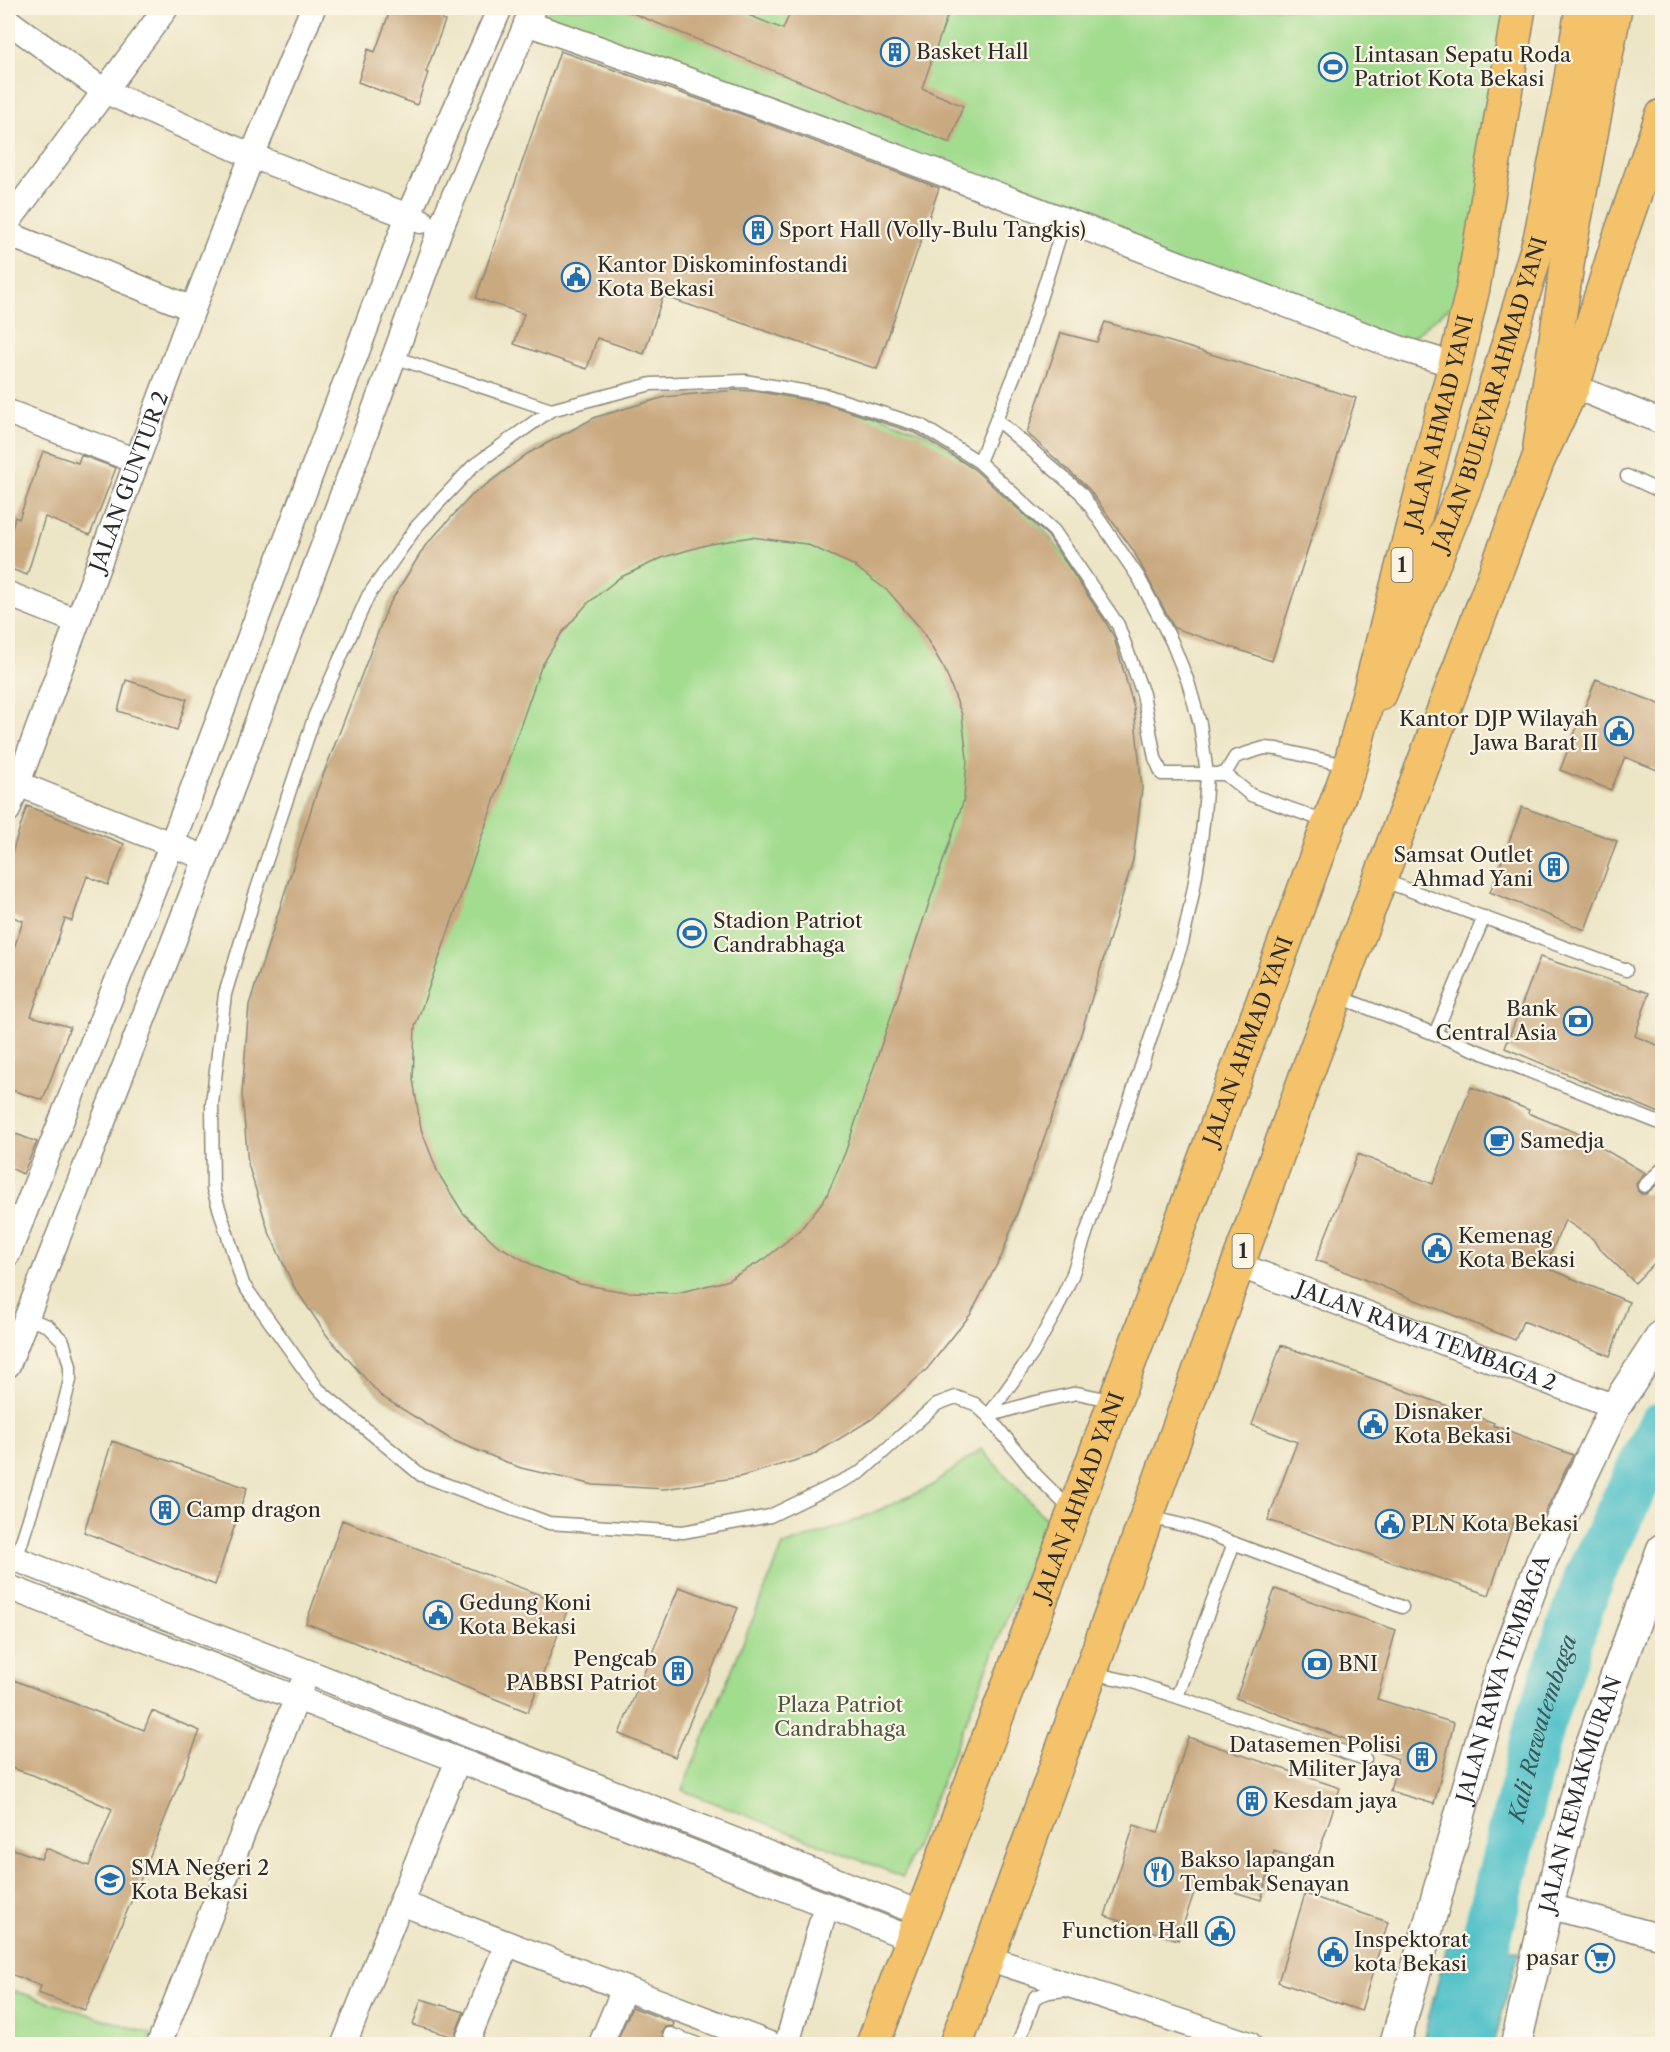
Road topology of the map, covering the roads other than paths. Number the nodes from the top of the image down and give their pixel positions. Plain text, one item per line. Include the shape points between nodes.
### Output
1 (166, 8) edge
2 (313, 8) edge
3 (500, 8) edge
4 (1519, 8) edge
5 (1582, 8) edge
6 (1616, 8) edge
7 (530, 15) edge
8 (8, 21) edge
9 (104, 91) junction
10 (1662, 116) edge
11 (252, 156) junction
12 (408, 216) junction
13 (1065, 220) junction
14 (8, 222) edge
15 (441, 227) junction
16 (8, 234) edge
17 (1555, 242) junction
18 (193, 309) junction
19 (394, 357) junction
20 (1455, 365) junction
21 (1573, 386) junction
22 (551, 410) junction
23 (8, 412) edge
24 (996, 419) junction
25 (1662, 422) edge
26 (1538, 460) junction
27 (136, 461) junction
28 (980, 462) junction
29 (1627, 476) dead end
30 (1662, 492) edge
31 (8, 594) edge
32 (76, 621) junction
33 (1350, 766) junction
34 (1207, 774) junction
35 (1225, 774) junction
36 (13, 783) edge
37 (8, 810) edge
38 (1329, 822) junction
39 (171, 846) junction
40 (206, 858) junction
41 (1381, 880) junction
42 (1484, 916) junction
43 (1626, 970) dead end
44 (1336, 996) junction
45 (1435, 1034) junction
46 (1662, 1124) edge
47 (1662, 1169) edge
48 (1644, 1186) dead end
49 (8, 1254) edge
50 (1238, 1265) junction
51 (17, 1315) edge
52 (1662, 1335) edge
53 (8, 1365) edge
54 (1115, 1401) junction
55 (1615, 1407) junction
56 (988, 1416) junction
57 (1074, 1512) junction
58 (1147, 1516) junction
59 (1234, 1543) junction
60 (1662, 1550) edge
61 (12, 1558) edge
62 (8, 1587) edge
63 (1654, 1598) edge
64 (1402, 1607) dead end
65 (308, 1672) junction
66 (1090, 1673) junction
67 (1177, 1696) junction
68 (297, 1698) junction
69 (1365, 1759) dead end
70 (456, 1766) junction
71 (401, 1903) junction
72 (826, 1906) junction
73 (1548, 1906) junction
74 (917, 1927) junction
75 (1662, 1937) edge
76 (507, 1944) junction
77 (987, 1958) junction
78 (624, 1989) junction
79 (670, 2034) dead end
80 (159, 2044) edge
81 (344, 2044) edge
82 (466, 2044) edge
83 (601, 2044) edge
84 (697, 2044) edge
85 (770, 2044) edge
86 (787, 2044) edge
87 (873, 2044) edge
88 (956, 2044) edge
89 (1018, 2044) edge
90 (1222, 2044) edge
91 (1249, 2044) edge
92 (1395, 2044) edge
93 (1516, 2044) edge

1 - 9 street
2 - 11 street, JALAN GUNTUR 2
3 - 12 street
4 - 20 main road, JALAN AHMAD YANI / 1 via 1473,288
5 - 17 main road, JALAN BULEVAR AHMAD YANI via 1568,97
6 - 17 main road, JALAN BULEVAR AHMAD YANI
7 - 13 street via 690,81
7 - 15 street
8 - 9 street
9 - 11 street
9 - 14 street
10 - 21 main road, 1
11 - 12 street
11 - 18 street, JALAN GUNTUR 2
12 - 15 street
12 - 39 street
13 - 20 street via 1399,348
13 - 24 lane via 1021,359
15 - 19 street
16 - 18 street
17 - 26 main road, JALAN BULEVAR AHMAD YANI
17 - 33 main road, JALAN BULEVAR AHMAD YANI via 1466,484
18 - 27 street, JALAN GUNTUR 2
19 - 22 lane
19 - 40 street
20 - 33 main road, JALAN AHMAD YANI / 1
21 - 25 street
21 - 26 main road, 1
22 - 28 lane via 651,384 745,381 825,395 922,426
22 - 56 lane via 473,466 417,526 368,596 315,715 225,994 212,1104 213,1189 243,1284 318,1389 421,1475 549,1523 683,1532 770,1516 861,1472 938,1404 956,1397 975,1404
23 - 27 street
24 - 28 lane
24 - 34 lane via 1081,493 1139,578 1188,682 1200,724
26 - 41 main road, 1
27 - 32 street, JALAN GUNTUR 2
28 - 34 lane via 1054,531 1118,625 1143,694 1155,758 1162,774
29 - 30 lane
31 - 32 street
32 - 36 street, JALAN GUNTUR 2
33 - 35 lane via 1264,748 1235,757
33 - 38 main road, JALAN AHMAD YANI / 1
34 - 35 lane
34 - 56 lane via 1195,890 1182,943 1072,1275 1033,1353
35 - 38 lane via 1251,795
36 - 37 street, JALAN GUNTUR 2
36 - 39 street
38 - 54 main road, JALAN AHMAD YANI / 1
39 - 40 street
39 - 49 street
40 - 51 street
41 - 42 lane
41 - 44 main road, 1
42 - 43 lane
42 - 45 lane
44 - 45 lane
44 - 50 main road, 1
45 - 46 lane
47 - 48 lane
50 - 55 street, JALAN RAWA TEMBAGA 2
50 - 58 main road, 1
51 - 53 street
51 - 61 lane via 48,1326 63,1341 70,1380
52 - 55 street, JALAN RAWA TEMBAGA
54 - 56 lane via 1077,1393
54 - 57 main road, JALAN AHMAD YANI / 1
55 - 92 street, JALAN RAWA TEMBAGA via 1542,1560 1500,1673
56 - 57 lane via 1036,1476
57 - 74 main road, JALAN AHMAD YANI / 1
58 - 59 lane
58 - 66 main road, 1
59 - 64 lane
59 - 67 lane
60 - 63 street, JALAN KEMAKMURAN
61 - 65 street
62 - 68 street
63 - 73 street, JALAN KEMAKMURAN via 1585,1761
65 - 68 street
65 - 74 street
66 - 67 lane
66 - 77 main road, 1
67 - 69 lane
68 - 70 street
68 - 80 street
70 - 71 street
70 - 72 street
71 - 76 street
71 - 81 street
72 - 74 street
72 - 86 street
73 - 75 street
73 - 93 street, JALAN KEMAKMURAN
74 - 87 main road, JALAN AHMAD YANI / 1
76 - 78 street
76 - 82 street
77 - 88 main road, 1
77 - 91 street
78 - 83 street
78 - 85 street
79 - 84 lane
89 - 90 lane via 1035,1996 1066,1990

